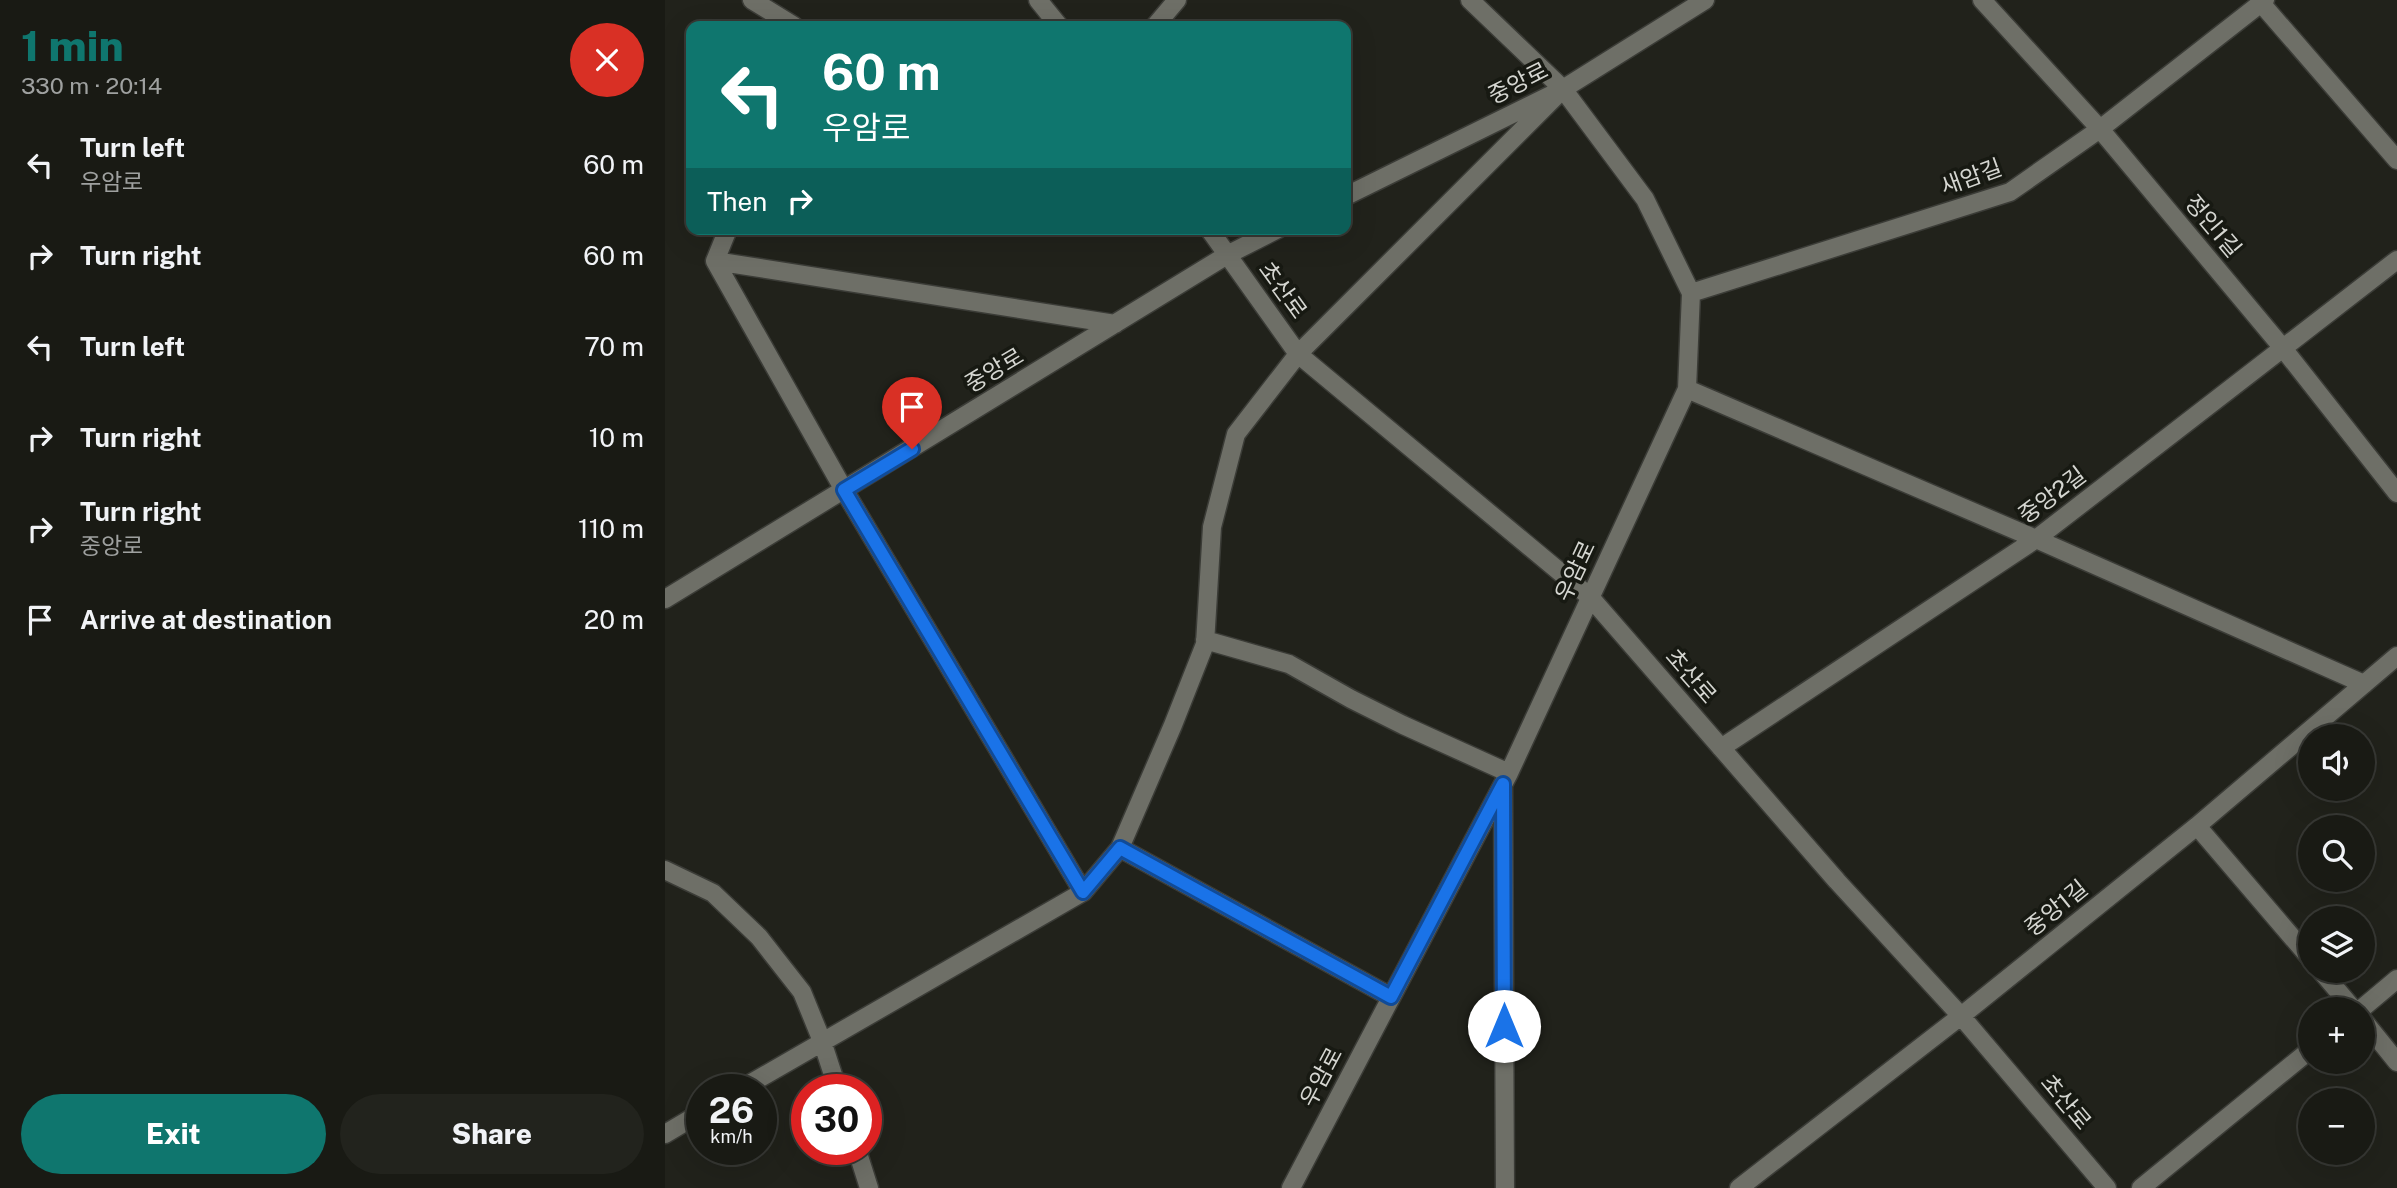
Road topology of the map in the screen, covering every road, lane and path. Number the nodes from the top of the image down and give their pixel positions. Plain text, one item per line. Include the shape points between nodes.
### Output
1 (752, 0) edge
2 (1038, 0) edge
3 (1177, 0) edge
4 (1470, 0) edge
5 (1705, 0) edge
6 (1982, 0) edge
7 (2263, 1) edge
8 (786, 21) edge
9 (1055, 21) edge
10 (1159, 21) edge
11 (1563, 89) junction
12 (2100, 129) junction
13 (2397, 159) edge
14 (1351, 194) edge
15 (726, 235) edge
16 (1213, 235) edge
17 (1266, 235) edge
18 (1227, 255) junction
19 (2397, 260) edge
20 (715, 261) junction
21 (1691, 293) junction
22 (1115, 324) junction
23 (2282, 347) junction
24 (1298, 354) junction
25 (1687, 389) junction
26 (844, 490) junction
27 (2397, 493) edge
28 (2036, 539) junction
29 (1590, 597) junction
30 (665, 599) edge
31 (1205, 640) junction
32 (2397, 656) edge
33 (2364, 684) junction
34 (1721, 748) junction
35 (1506, 778) junction
36 (2197, 826) junction
37 (1120, 848) junction
38 (667, 873) edge
39 (1083, 892) junction
40 (2298, 944) edge
41 (2397, 979) edge
42 (2331, 983) edge
43 (1391, 997) junction
44 (2343, 997) edge
45 (2375, 997) edge
46 (1961, 1016) junction
47 (2375, 1035) edge
48 (822, 1041) junction
49 (2298, 1060) edge
50 (2397, 1062) edge
51 (766, 1074) edge
52 (833, 1074) edge
53 (686, 1122) edge
54 (665, 1134) edge
55 (862, 1165) edge
56 (869, 1188) edge
57 (1291, 1188) edge
58 (1505, 1188) edge
59 (1739, 1188) edge
60 (2107, 1188) edge
61 (2141, 1188) edge

1 - 8 street
2 - 9 street
3 - 10 street
4 - 11 street, 우암로
5 - 11 street, 중앙로
6 - 12 street, 정인1길
7 - 12 street, 새암길
7 - 13 street, 새암길
11 - 14 street, 중앙로
11 - 21 street, 우암로 via 1646,199
11 - 24 street
12 - 21 street, 새암길 via 2011,192
12 - 23 street, 정인1길
15 - 20 street
16 - 18 street, 초산로
17 - 18 street, 중앙로
18 - 22 street, 중앙로
18 - 24 street, 초산로
19 - 23 street, 중앙2길
20 - 22 street
20 - 26 street
21 - 25 street, 우암로
22 - 26 street, 중앙로
23 - 27 street, 정인1길
23 - 28 street, 중앙2길
24 - 29 street, 초산로
24 - 31 street via 1236,434 1212,527
25 - 28 street
25 - 29 street, 우암로
26 - 30 street, 중앙로
26 - 39 street
28 - 33 street
28 - 34 street, 중앙2길
29 - 34 street, 초산로
29 - 35 street, 우암로
31 - 35 street via 1289,664
31 - 37 street
32 - 33 street, 중앙1길
33 - 36 street, 중앙1길
34 - 46 street, 초산로
35 - 43 street, 우암로
35 - 58 street
36 - 40 street
36 - 46 street, 중앙1길
37 - 39 street
37 - 43 street
38 - 48 street via 713,893 759,937 802,992
39 - 48 street
41 - 45 street
42 - 44 street
43 - 57 street, 우암로
46 - 59 street, 중앙1길
46 - 60 street, 초산로
47 - 50 street
48 - 51 street
48 - 52 street
49 - 61 street
53 - 54 street
55 - 56 street

